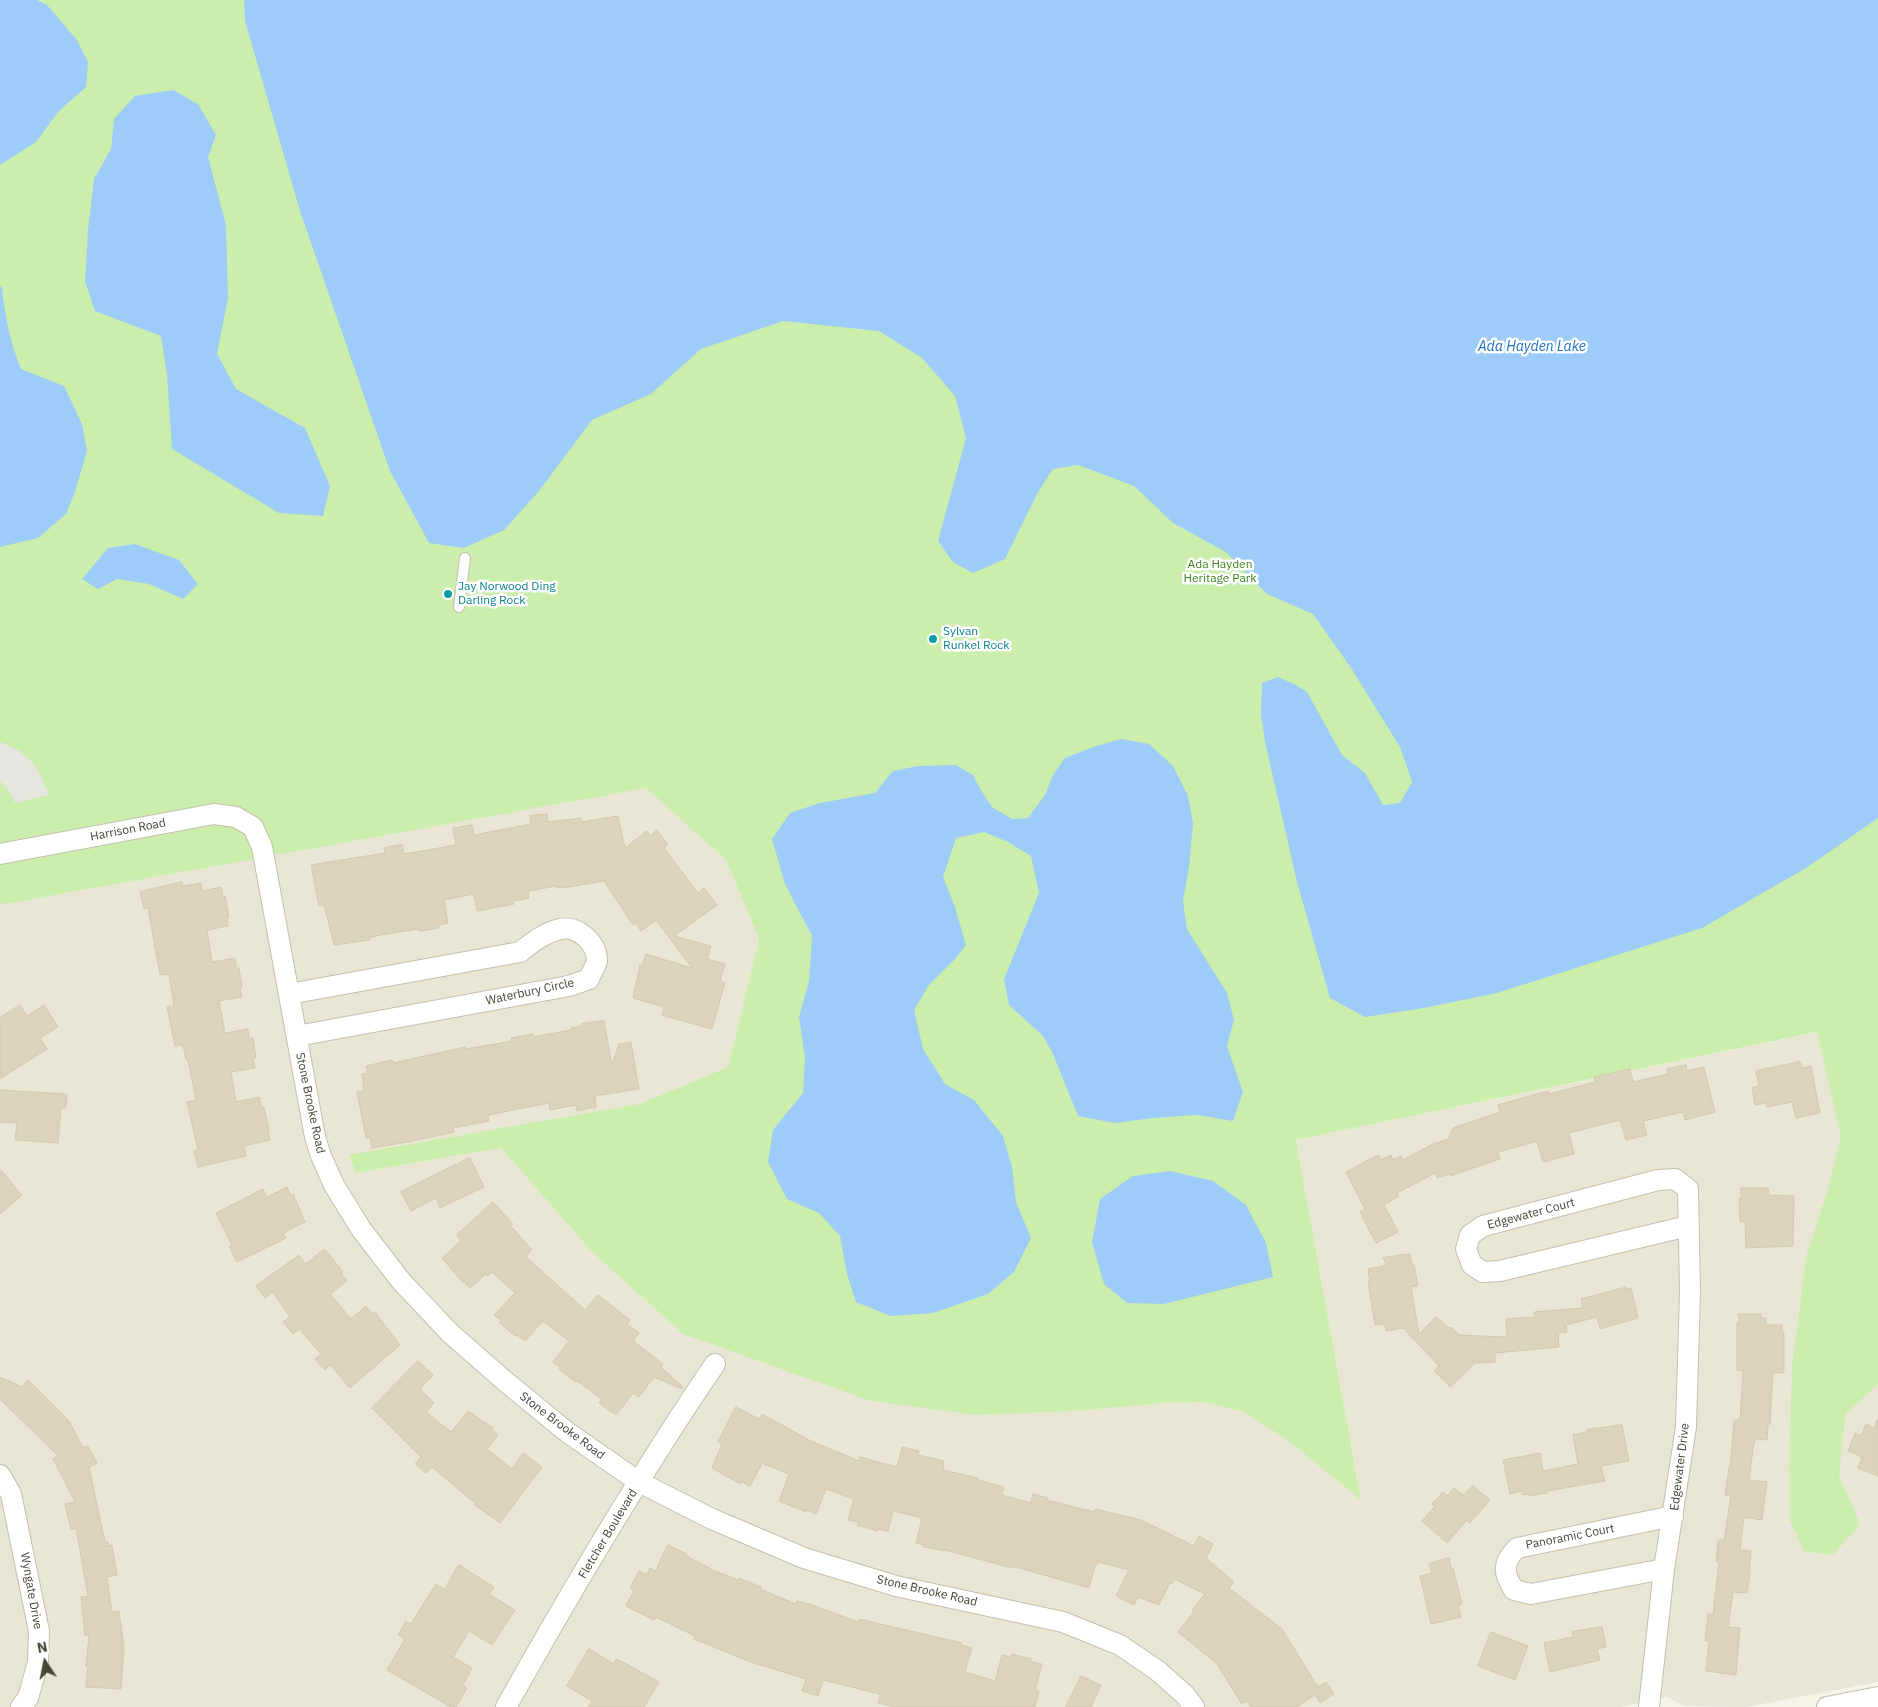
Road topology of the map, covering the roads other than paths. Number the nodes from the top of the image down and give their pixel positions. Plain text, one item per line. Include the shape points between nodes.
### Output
1 (464, 558) dead end
2 (459, 607) dead end
3 (253, 827) joint
4 (0, 854) edge
5 (289, 994) junction
6 (297, 1036) junction
7 (1688, 1226) junction
8 (715, 1364) dead end
9 (0, 1475) edge
10 (639, 1482) junction
11 (1673, 1516) junction
12 (1664, 1569) junction
13 (1878, 1697) edge
14 (21, 1707) edge
15 (506, 1707) edge
16 (1194, 1707) edge
17 (1649, 1707) edge
18 (1827, 1707) edge

1 - 2 lane
3 - 4 street, Harrison Road via 236,817 214,814
3 - 5 street, Stone Brooke Road via 262,847
5 - 6 street, Stone Brooke Road
5 - 6 street, Waterbury Circle via 520,952 540,936 562,928 581,932 594,946 597,962 589,978 569,986
6 - 10 street, Stone Brooke Road via 321,1156 334,1185 361,1228 395,1273 450,1333 506,1382 567,1432
7 - 7 street, Edgewater Court via 1500,1271 1483,1272 1472,1265 1466,1249 1470,1235 1483,1226 1658,1180 1675,1179 1688,1189
7 - 11 street, Edgewater Drive via 1690,1291 1686,1427
8 - 10 street, Fletcher Boulevard
9 - 14 street, Wyngate Drive via 10,1494 39,1631 38,1662 28,1698
10 - 15 street, Fletcher Boulevard
10 - 16 street, Stone Brooke Road via 712,1519 804,1558 896,1586 1063,1622 1120,1646 1158,1671
11 - 12 street, Edgewater Drive
11 - 12 street, Panoramic Court via 1517,1548 1508,1557 1505,1574 1514,1590 1532,1594
12 - 17 street, Edgewater Drive
13 - 18 street

